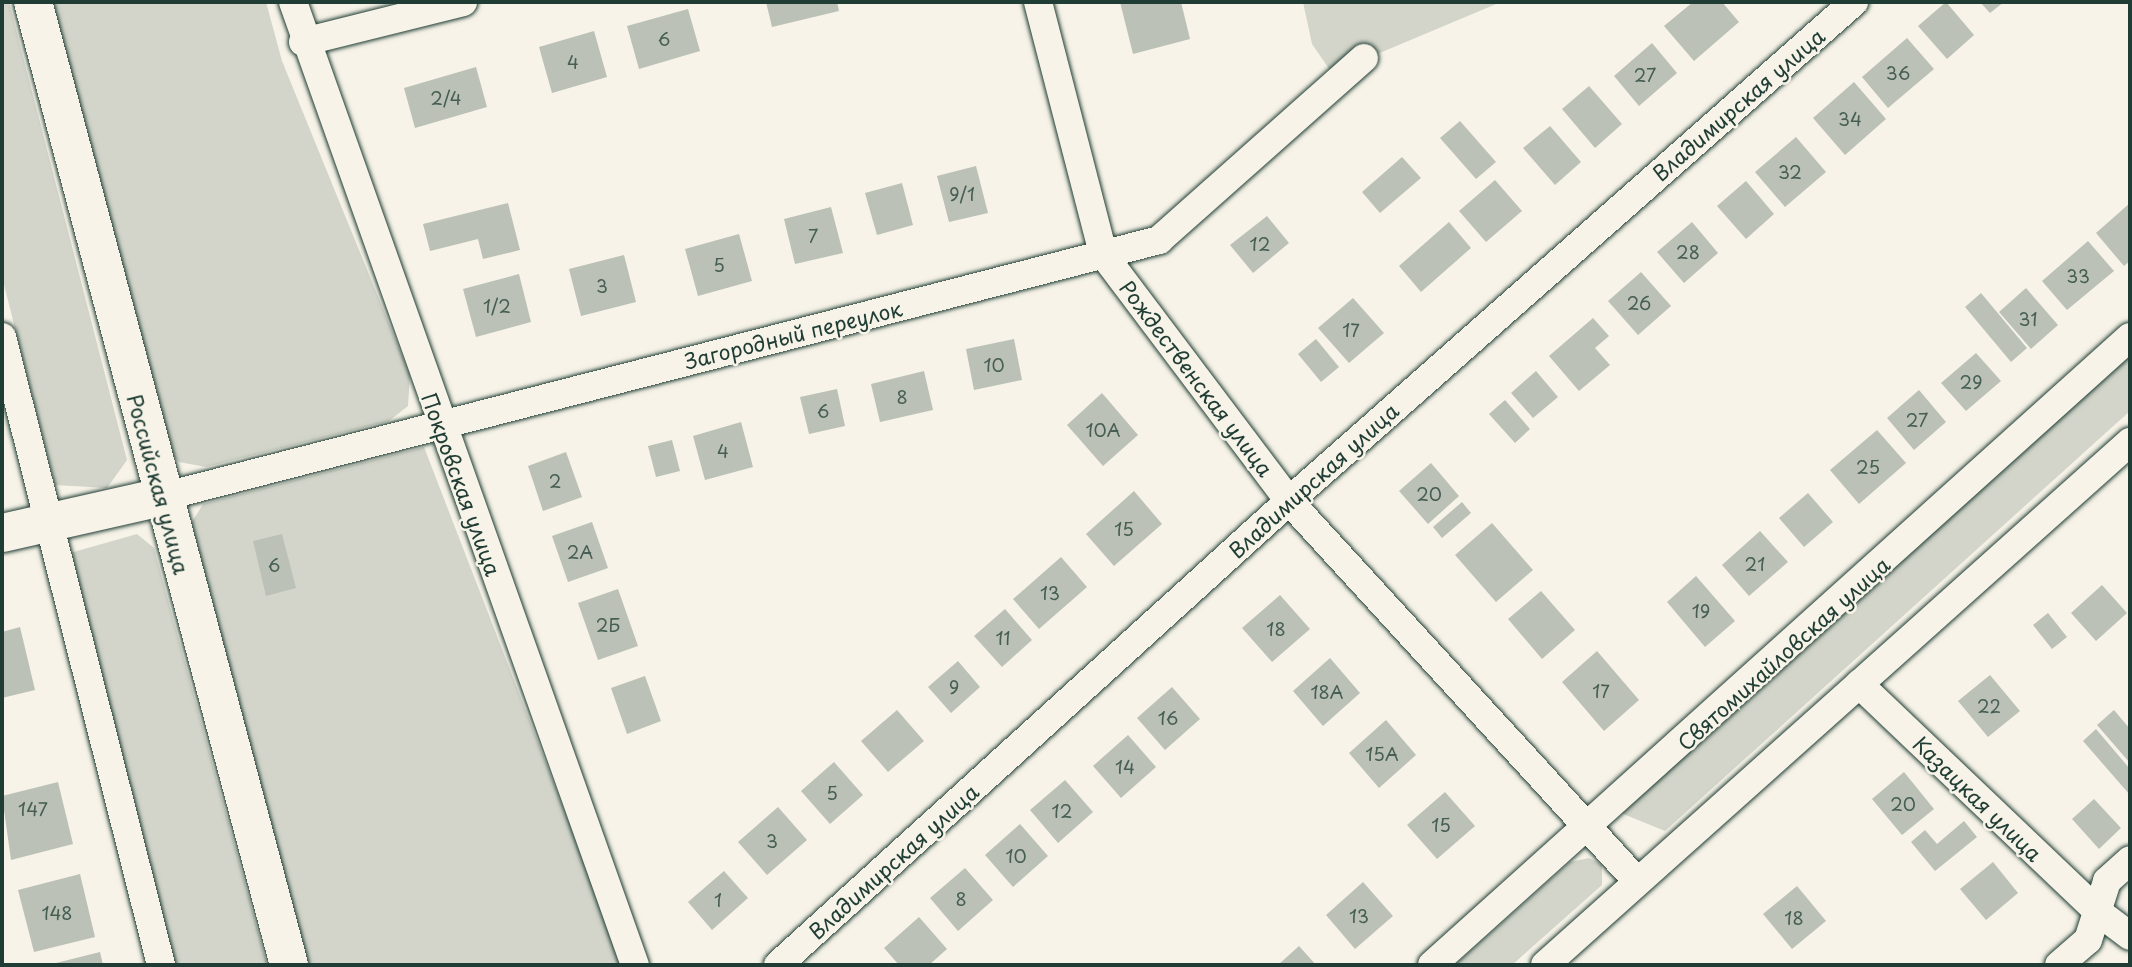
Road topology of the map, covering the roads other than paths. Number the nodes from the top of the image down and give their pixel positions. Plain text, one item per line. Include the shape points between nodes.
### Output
1 (33, 2) edge
2 (293, 2) edge
3 (463, 2) edge
4 (1038, 2) edge
5 (1854, 2) edge
6 (303, 43) junction
7 (1364, 58) dead end
8 (1103, 254) junction
9 (2, 337) edge
10 (2130, 337) edge
11 (441, 425) junction
12 (2130, 442) edge
13 (162, 497) junction
14 (1289, 501) junction
15 (49, 521) junction
16 (2, 533) edge
17 (1858, 684) junction
18 (1591, 827) junction
19 (2130, 860) edge
20 (1636, 880) junction
21 (2097, 911) junction
22 (2130, 936) edge
23 (161, 965) edge
24 (289, 965) edge
25 (635, 965) edge
26 (778, 965) edge
27 (1432, 965) edge
28 (1545, 965) edge
29 (2059, 965) edge

1 - 13 main road, Российская улица
2 - 6 street, Покровская улица
3 - 6 street
4 - 8 street, Рождественская улица
5 - 14 street, Владимирская улица
6 - 11 street, Покровская улица
7 - 8 street, Загородный переулок via 1158,240
8 - 11 street, Загородный переулок
8 - 14 street, Рождественская улица
9 - 15 street
10 - 18 street, Святомихайловская улица
11 - 13 street, Загородный переулок
11 - 25 street, Покровская улица
12 - 17 street
13 - 15 main road
13 - 24 main road, Российская улица
14 - 18 street, Рождественская улица
14 - 26 street, Владимирская улица
15 - 16 main road
15 - 23 street
17 - 20 street
17 - 21 street, Казацкая улица
18 - 20 street, Рождественская улица
18 - 27 street, Святомихайловская улица
19 - 21 street via 2107,881
20 - 28 street
21 - 22 street, Казацкая улица
21 - 29 street via 2088,940

